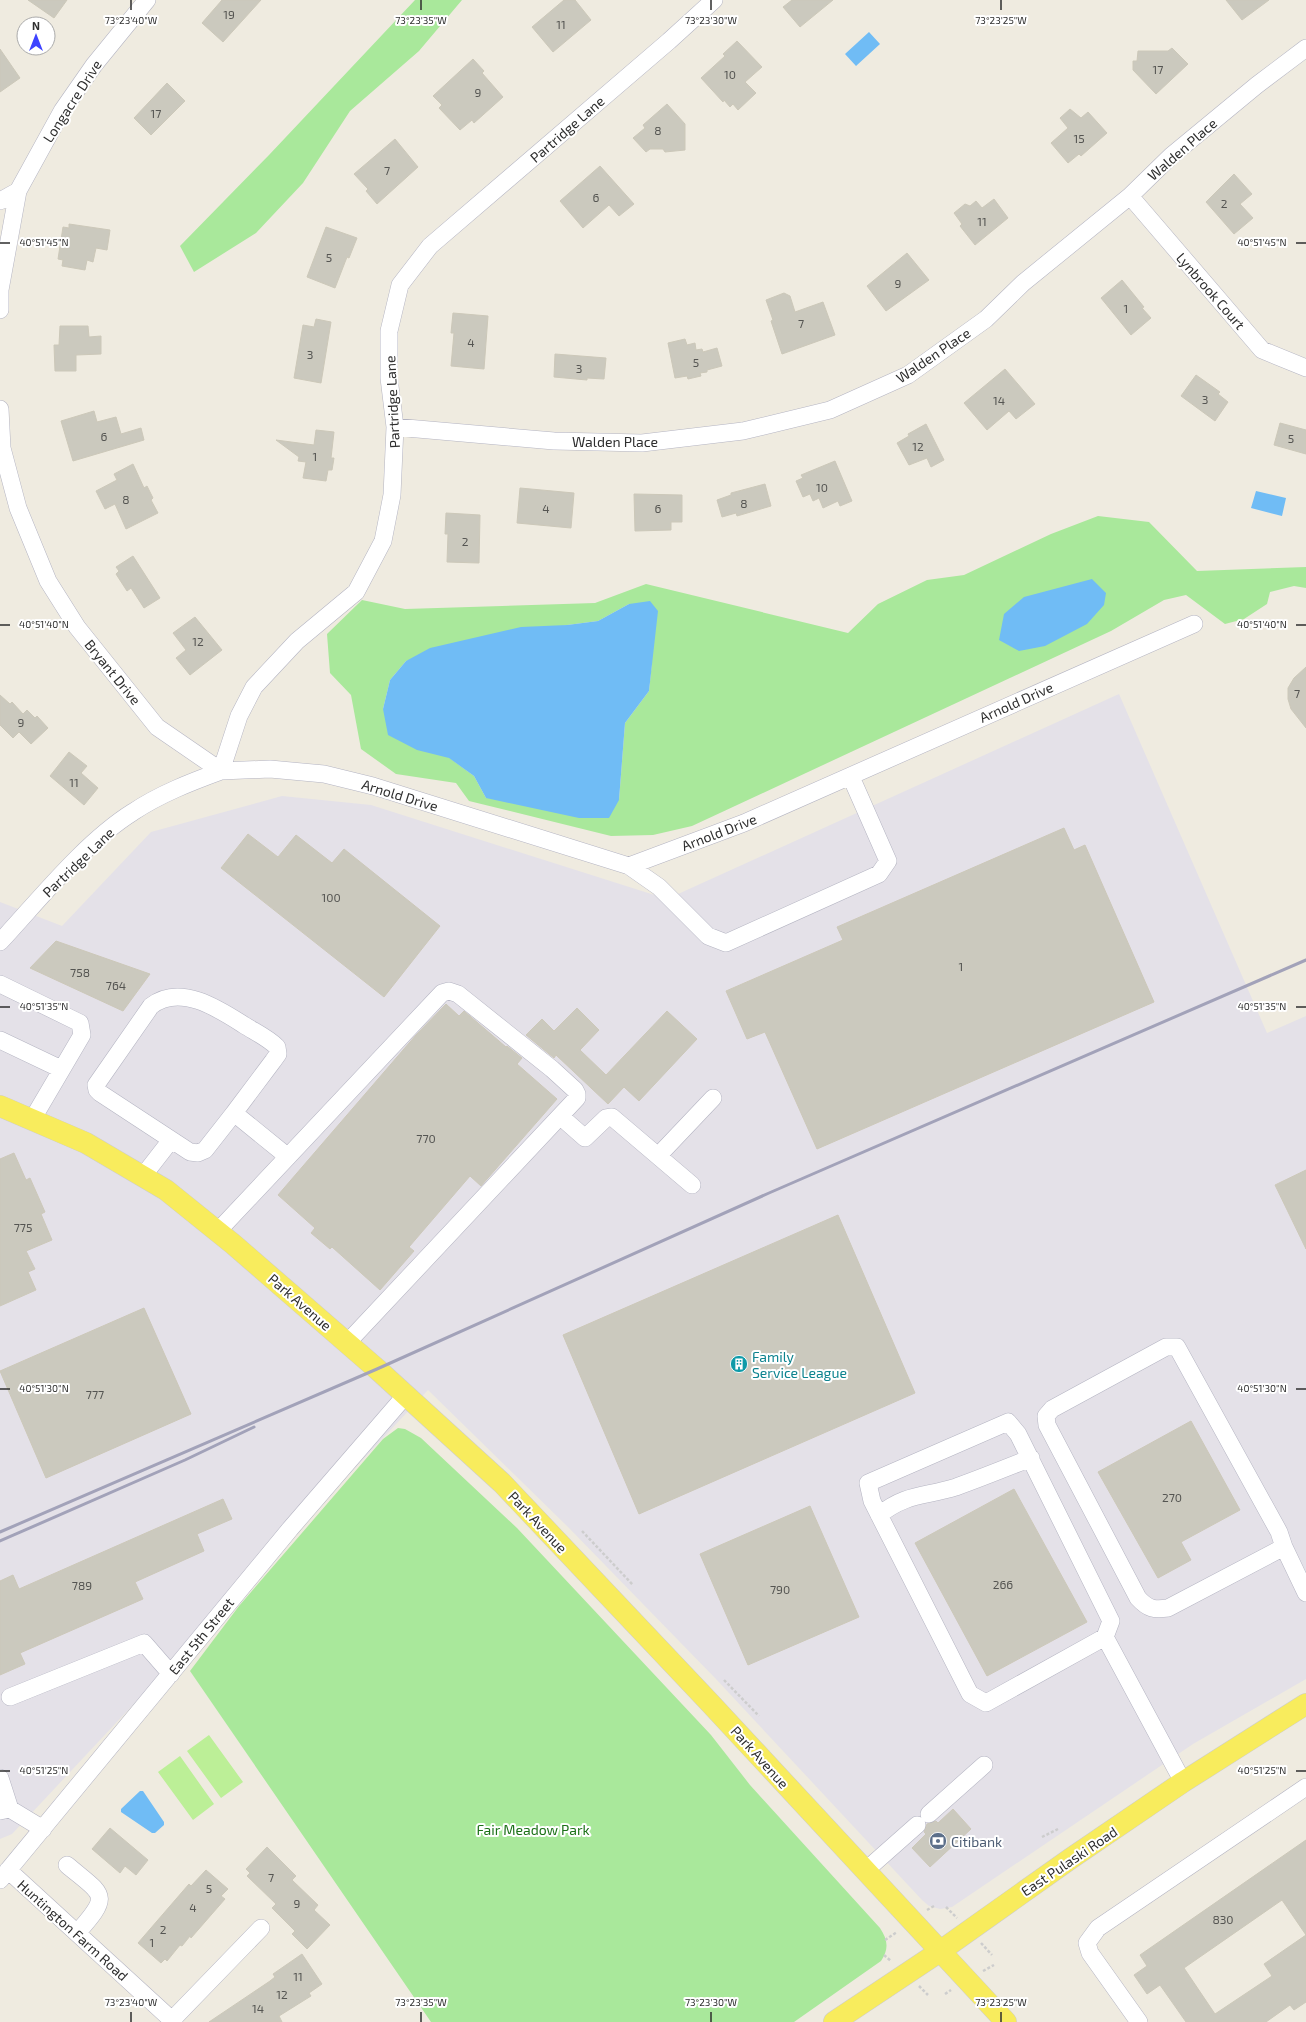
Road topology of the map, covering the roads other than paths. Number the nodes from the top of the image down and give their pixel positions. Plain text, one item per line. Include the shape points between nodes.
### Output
1 (147, 0) edge
2 (714, 0) edge
3 (1306, 48) edge
4 (18, 191) junction
5 (1130, 196) junction
6 (0, 201) edge
7 (0, 310) edge
8 (1306, 368) edge
9 (0, 409) edge
10 (395, 427) junction
11 (1194, 624) dead end
12 (221, 771) junction
13 (851, 777) junction
14 (629, 866) junction
15 (0, 942) edge
16 (1, 987) edge
17 (0, 1040) edge
18 (61, 1070) junction
19 (713, 1098) dead end
20 (0, 1106) edge
21 (234, 1113) junction
22 (560, 1116) junction
23 (32, 1120) junction
24 (171, 1140) junction
25 (287, 1156) junction
26 (658, 1156) junction
27 (143, 1176) junction
28 (692, 1185) dead end
29 (218, 1231) junction
30 (347, 1343) junction
31 (405, 1396) junction
32 (1031, 1458) junction
33 (879, 1516) junction
34 (1284, 1546) junction
35 (1306, 1593) edge
36 (1105, 1637) junction
37 (171, 1674) junction
38 (10, 1698) dead end
39 (1306, 1704) edge
40 (984, 1765) dead end
41 (0, 1778) edge
42 (1183, 1782) junction
43 (1306, 1787) edge
44 (5, 1810) edge
45 (43, 1830) junction
46 (67, 1865) dead end
47 (865, 1871) junction
48 (4, 1875) edge
49 (261, 1928) dead end
50 (77, 1933) junction
51 (939, 1952) junction
52 (173, 2021) edge
53 (834, 2022) edge
54 (1006, 2022) edge
55 (1139, 2022) edge

1 - 4 street, Longacre Drive via 94,65 62,111
2 - 10 street, Partridge Lane via 430,246 400,285 389,331 389,378
3 - 5 street, Walden Place via 1171,156
4 - 6 street
4 - 7 street via 0,290
5 - 8 street, Lynbrook Court via 1262,350
5 - 10 street, Walden Place via 1023,283 986,319 914,371 830,410 743,431 642,443 554,441
9 - 12 street, Bryant Drive via 2,448 18,508 48,581 77,627 157,727
10 - 12 street, Partridge Lane via 392,495 383,541 356,592 297,641 254,687 239,716
11 - 13 street, Arnold Drive
12 - 14 street, Arnold Drive via 270,769 324,774 372,786
12 - 15 street, Partridge Lane via 175,788 132,812 91,845
13 - 14 street, Arnold Drive via 744,823
13 - 14 street via 888,861 879,874 726,943 708,936 659,887
16 - 18 street via 80,1023 82,1035
17 - 18 street
18 - 23 street
19 - 26 street
20 - 23 main road, Park Avenue
21 - 24 street via 205,1150 198,1153 190,1152
21 - 24 street via 278,1054 277,1048 212,1005 186,998 160,999 152,1006 96,1085 100,1093
21 - 25 street
22 - 25 street via 576,1098 575,1090 488,1017 458,994 449,991 442,993
22 - 26 street via 585,1138 606,1118 612,1117
22 - 30 street
23 - 27 main road, Park Avenue via 86,1143
24 - 27 street
25 - 29 street
26 - 28 street
27 - 29 main road, Park Avenue via 166,1190
29 - 30 main road, Park Avenue
30 - 31 main road, Park Avenue
31 - 37 street, East 5th Street via 285,1535
31 - 47 main road, Park Avenue via 502,1483
32 - 33 street via 954,1487 910,1497 892,1505
32 - 33 street via 1008,1422 868,1483
32 - 36 street via 1111,1620
33 - 36 street via 970,1694 986,1703
34 - 34 street via 1279,1532 1177,1347 1166,1347 1052,1409 1046,1416 1047,1425 1138,1598 1146,1607 1156,1610 1168,1608
34 - 35 street
36 - 42 street
37 - 38 street via 144,1643
37 - 45 street, East 5th Street
39 - 42 main road, East Pulaski Road
40 - 47 street
41 - 44 street
42 - 51 main road, East Pulaski Road
43 - 55 street via 1098,1928 1087,1943 1090,1953
44 - 45 street
45 - 48 street, East 5th Street
46 - 50 street via 97,1891 100,1898 96,1912
47 - 51 main road, Park Avenue
48 - 50 street, Huntington Farm Road
49 - 52 street
50 - 52 street, Huntington Farm Road
51 - 53 main road, East Pulaski Road
51 - 54 main road, Park Avenue

